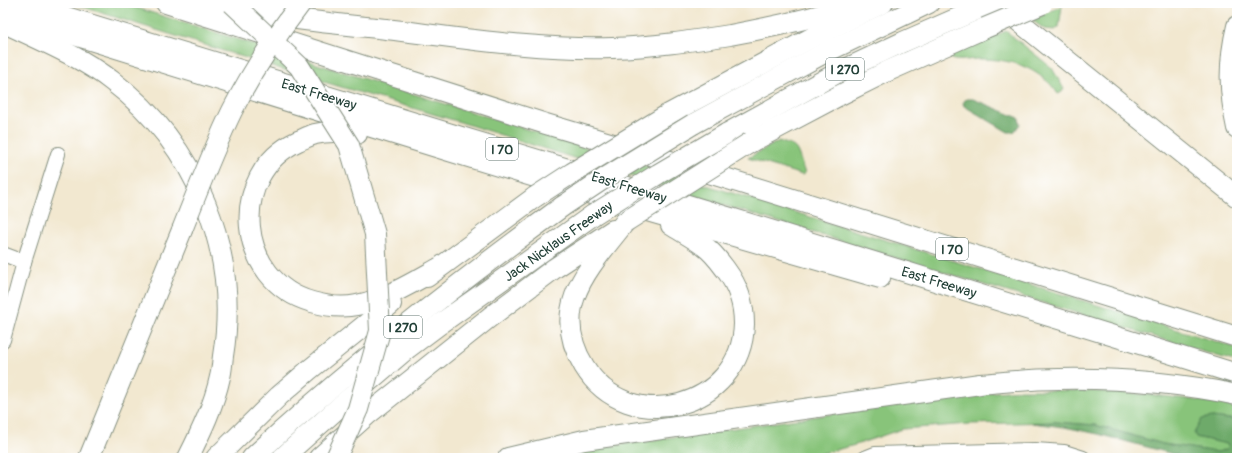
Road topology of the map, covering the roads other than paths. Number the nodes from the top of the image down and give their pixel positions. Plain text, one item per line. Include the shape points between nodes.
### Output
1 (20, 3) edge
2 (166, 3) edge
3 (214, 3) edge
4 (232, 3) edge
5 (301, 3) edge
6 (861, 3) edge
7 (883, 3) edge
8 (929, 3) edge
9 (992, 3) edge
10 (996, 3) edge
11 (1043, 3) edge
12 (3, 13) edge
13 (3, 23) edge
14 (1237, 26) edge
15 (1237, 128) edge
16 (449, 151) junction
17 (58, 154) dead end
18 (1237, 197) edge
19 (647, 211) junction
20 (625, 222) junction
21 (3, 254) edge
22 (24, 262) junction
23 (437, 269) junction
24 (984, 296) junction
25 (1237, 337) edge
26 (3, 340) edge
27 (1237, 374) edge
28 (1237, 395) edge
29 (89, 458) edge
30 (188, 458) edge
31 (216, 458) edge
32 (252, 458) edge
33 (282, 458) edge
34 (319, 458) edge
35 (336, 458) edge
36 (508, 458) edge
37 (865, 458) edge
38 (1084, 458) edge

1 - 24 highway, East Freeway / I 70
2 - 25 highway, I 70 via 539,122
3 - 6 highway via 261,14 493,42 547,47 612,48 688,42 768,28
4 - 35 highway, bridge via 299,66 345,139 375,234 380,331 358,409
5 - 29 highway, bridge via 265,54 232,112
7 - 23 highway, bridge via 813,37 667,115 572,173
8 - 32 highway, Jack Nicklaus Freeway / I 270, bridge via 824,53 693,124 563,206 392,336
9 - 33 highway, Jack Nicklaus Freeway / I 270, bridge via 839,72 726,134 593,215 419,340
10 - 18 highway
11 - 20 highway, bridge via 842,94 751,142
12 - 16 highway
13 - 30 highway via 94,68 133,99 173,143 208,207 225,269 227,337 221,376 210,411
14 - 15 highway via 1230,80
16 - 19 highway
16 - 23 highway via 348,133 315,134 292,144 270,161 260,177 250,210 252,243 260,262 273,280 285,290 307,301 343,306 357,305 400,290
17 - 22 street
19 - 20 highway via 705,246 734,281 742,302 744,331 732,366 721,380 706,392 680,404 654,408 620,400 592,378 574,346 570,322 577,292 587,271
19 - 24 highway via 898,283
20 - 34 highway via 555,268 496,313 367,415
21 - 22 street
22 - 26 street
23 - 31 highway via 309,370
24 - 27 highway, East Freeway / I 70
28 - 36 highway via 1178,385 1118,380 1060,379 980,384 584,440
37 - 38 street via 875,454 1035,450 1064,452

